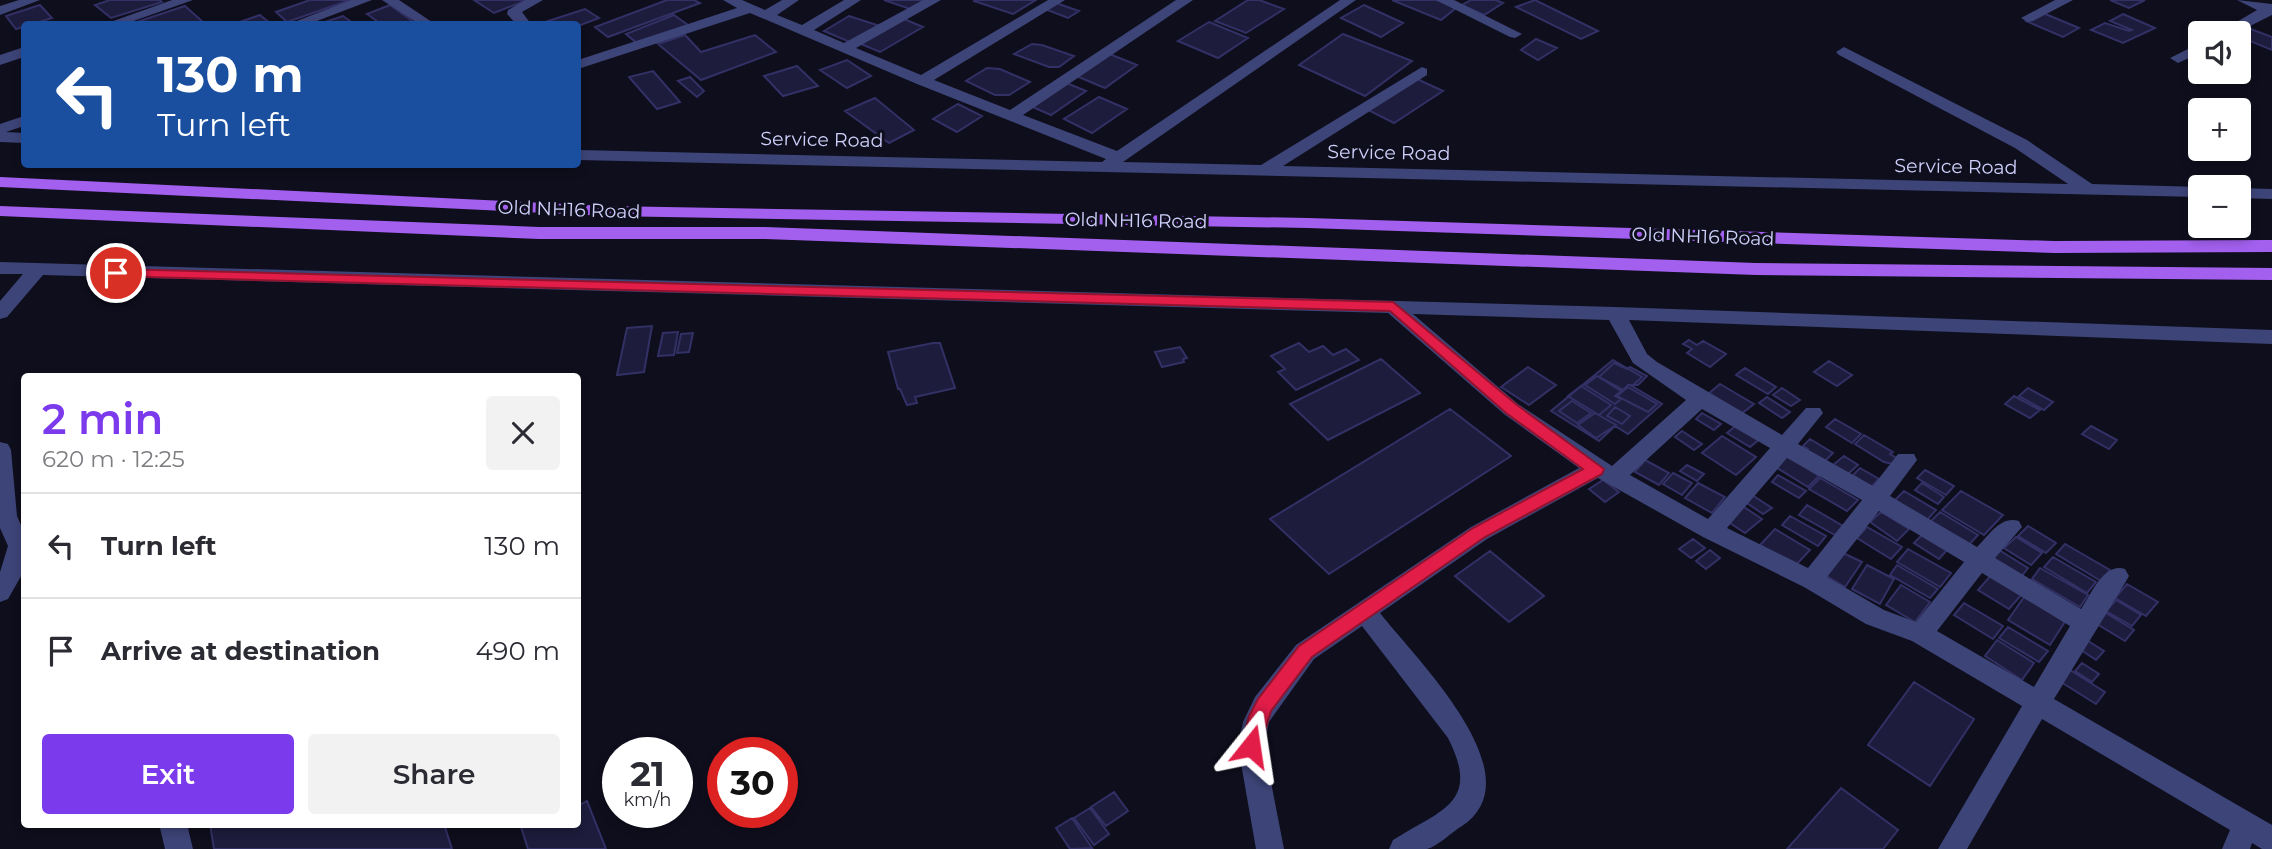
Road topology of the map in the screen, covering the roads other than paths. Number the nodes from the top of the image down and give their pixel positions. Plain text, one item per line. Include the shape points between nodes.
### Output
1 (33, 0) edge
2 (186, 0) edge
3 (365, 0) edge
4 (389, 0) edge
5 (536, 0) edge
6 (730, 0) edge
7 (792, 0) edge
8 (854, 0) edge
9 (934, 0) edge
10 (1058, 0) edge
11 (1186, 0) edge
12 (1349, 0) edge
13 (1443, 0) edge
14 (2066, 0) edge
15 (2244, 0) edge
16 (749, 9) junction
17 (2271, 10) edge
18 (0, 11) edge
19 (765, 16) junction
20 (2028, 18) dead end
21 (121, 21) edge
22 (305, 21) edge
23 (423, 21) edge
24 (521, 21) edge
25 (2249, 21) edge
26 (803, 31) junction
27 (1515, 34) dead end
28 (845, 48) junction
29 (1844, 52) dead end
30 (21, 53) edge
31 (2188, 53) edge
32 (2178, 58) dead end
33 (0, 60) edge
34 (581, 64) edge
35 (1422, 72) dead end
36 (922, 82) junction
37 (1011, 116) junction
38 (21, 122) edge
39 (0, 129) edge
40 (13, 138) edge
41 (0, 151) edge
42 (581, 155) edge
43 (1112, 162) junction
44 (1265, 170) junction
45 (0, 182) edge
46 (2089, 190) junction
47 (2188, 192) edge
48 (2251, 193) edge
49 (2272, 194) edge
50 (0, 211) edge
51 (2272, 246) edge
52 (0, 268) edge
53 (37, 270) junction
54 (2272, 275) edge
55 (1393, 307) junction
56 (0, 313) edge
57 (1615, 313) junction
58 (2272, 337) edge
59 (1700, 399) junction
60 (1813, 413) dead end
61 (1785, 445) junction
62 (0, 450) edge
63 (1906, 460) dead end
64 (1605, 473) junction
65 (1877, 498) junction
66 (2011, 527) dead end
67 (1711, 531) junction
68 (1980, 559) junction
69 (2117, 576) dead end
70 (1812, 580) junction
71 (0, 592) edge
72 (1364, 611) junction
73 (2085, 623) junction
74 (1921, 634) junction
75 (2038, 701) junction
76 (174, 828) edge
77 (2241, 837) edge
78 (2272, 840) edge
79 (179, 849) edge
80 (1270, 849) edge
81 (1403, 849) edge
82 (1952, 849) edge

1 - 18 street
2 - 21 street
3 - 22 street
4 - 23 street
5 - 24 street via 515,10
6 - 16 street
7 - 19 street
8 - 26 street
9 - 28 street
10 - 36 street
11 - 37 street
12 - 43 street
13 - 27 street
14 - 20 street
15 - 17 street
16 - 19 street
16 - 34 street
17 - 25 street
19 - 26 street
26 - 28 street
28 - 36 street
29 - 46 street via 2021,144
30 - 33 street
31 - 32 street
35 - 44 street
36 - 37 street
37 - 43 street
38 - 39 street
40 - 41 street
42 - 43 street, Service Road
43 - 44 street, Service Road
44 - 46 street, Service Road
45 - 51 main road, Old NH16 Road via 608,211 1308,223 2054,247
46 - 47 street, Service Road
48 - 49 street
50 - 54 main road, Old NH16 Road via 526,233 778,233 1756,269
52 - 53 street
53 - 55 street
53 - 56 street
55 - 57 street
55 - 64 street via 1511,409
57 - 58 street
57 - 59 street via 1640,358
59 - 61 street
59 - 64 street
60 - 61 street
61 - 65 street
61 - 67 street
62 - 71 street via 6,516 19,545 15,567
63 - 65 street
64 - 67 street
64 - 72 street via 1479,533
65 - 68 street
65 - 70 street
66 - 68 street
67 - 70 street
68 - 73 street
68 - 74 street
69 - 73 street
70 - 74 street via 1875,617
72 - 80 street via 1305,652 1256,722 1251,746
72 - 81 street via 1457,730 1471,757 1475,785 1466,808
73 - 75 street
74 - 75 street
75 - 77 street
75 - 82 street
76 - 79 street
77 - 78 street

